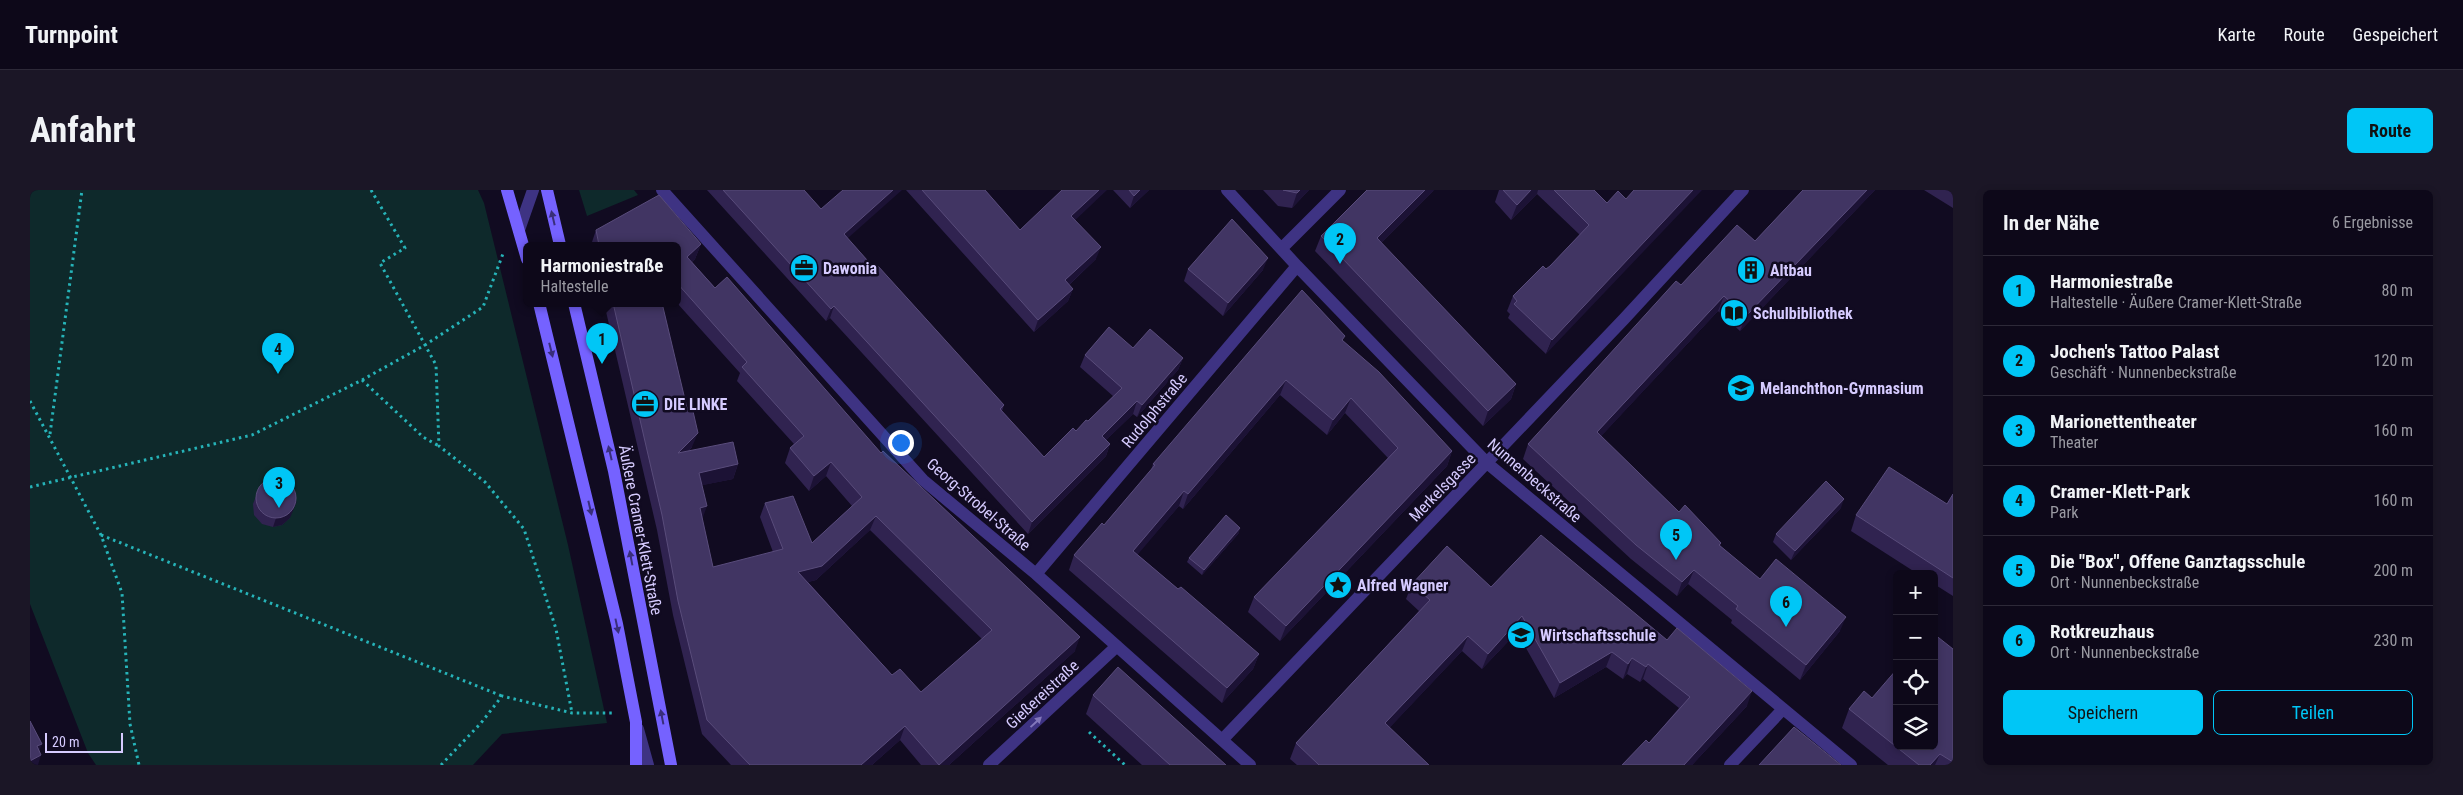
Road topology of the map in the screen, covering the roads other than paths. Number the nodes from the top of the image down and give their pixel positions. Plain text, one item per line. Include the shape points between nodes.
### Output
1 (507, 190) edge
2 (533, 190) edge
3 (547, 190) edge
4 (662, 190) edge
5 (1227, 190) edge
6 (1340, 190) edge
7 (1743, 190) edge
8 (519, 230) junction
9 (559, 242) edge
10 (523, 245) edge
11 (1282, 248) junction
12 (1297, 266) junction
13 (540, 307) edge
14 (575, 307) edge
15 (1487, 463) junction
16 (1036, 574) junction
17 (1117, 646) junction
18 (1783, 709) junction
19 (635, 717) junction
20 (1223, 739) junction
21 (636, 765) edge
22 (648, 765) edge
23 (671, 765) edge
24 (989, 765) edge
25 (1250, 765) edge
26 (1730, 765) edge
27 (1851, 765) edge

1 - 8 main road
2 - 8 street
9 -> 3 main road
4 - 16 street, Georg-Strobel-Straße via 923,480
5 - 11 street, Nunnenbeckstraße
6 - 11 street
7 - 15 street, Merkelsgasse
8 - 10 main road
11 - 12 street, Nunnenbeckstraße
12 - 15 street, Nunnenbeckstraße
12 - 16 street, Rudolphstraße
13 -> 19 main road via 610,592
23 -> 14 main road, Äußere Cramer-Klett-Straße via 614,471
15 - 18 street, Nunnenbeckstraße
15 - 20 street, Merkelsgasse
16 - 17 street, Georg-Strobel-Straße
17 - 20 street, Georg-Strobel-Straße
24 -> 17 street, Gießereistraße
18 - 26 street
18 - 27 street, Nunnenbeckstraße
19 - 21 main road
19 - 22 street
20 - 25 street, Georg-Strobel-Straße

